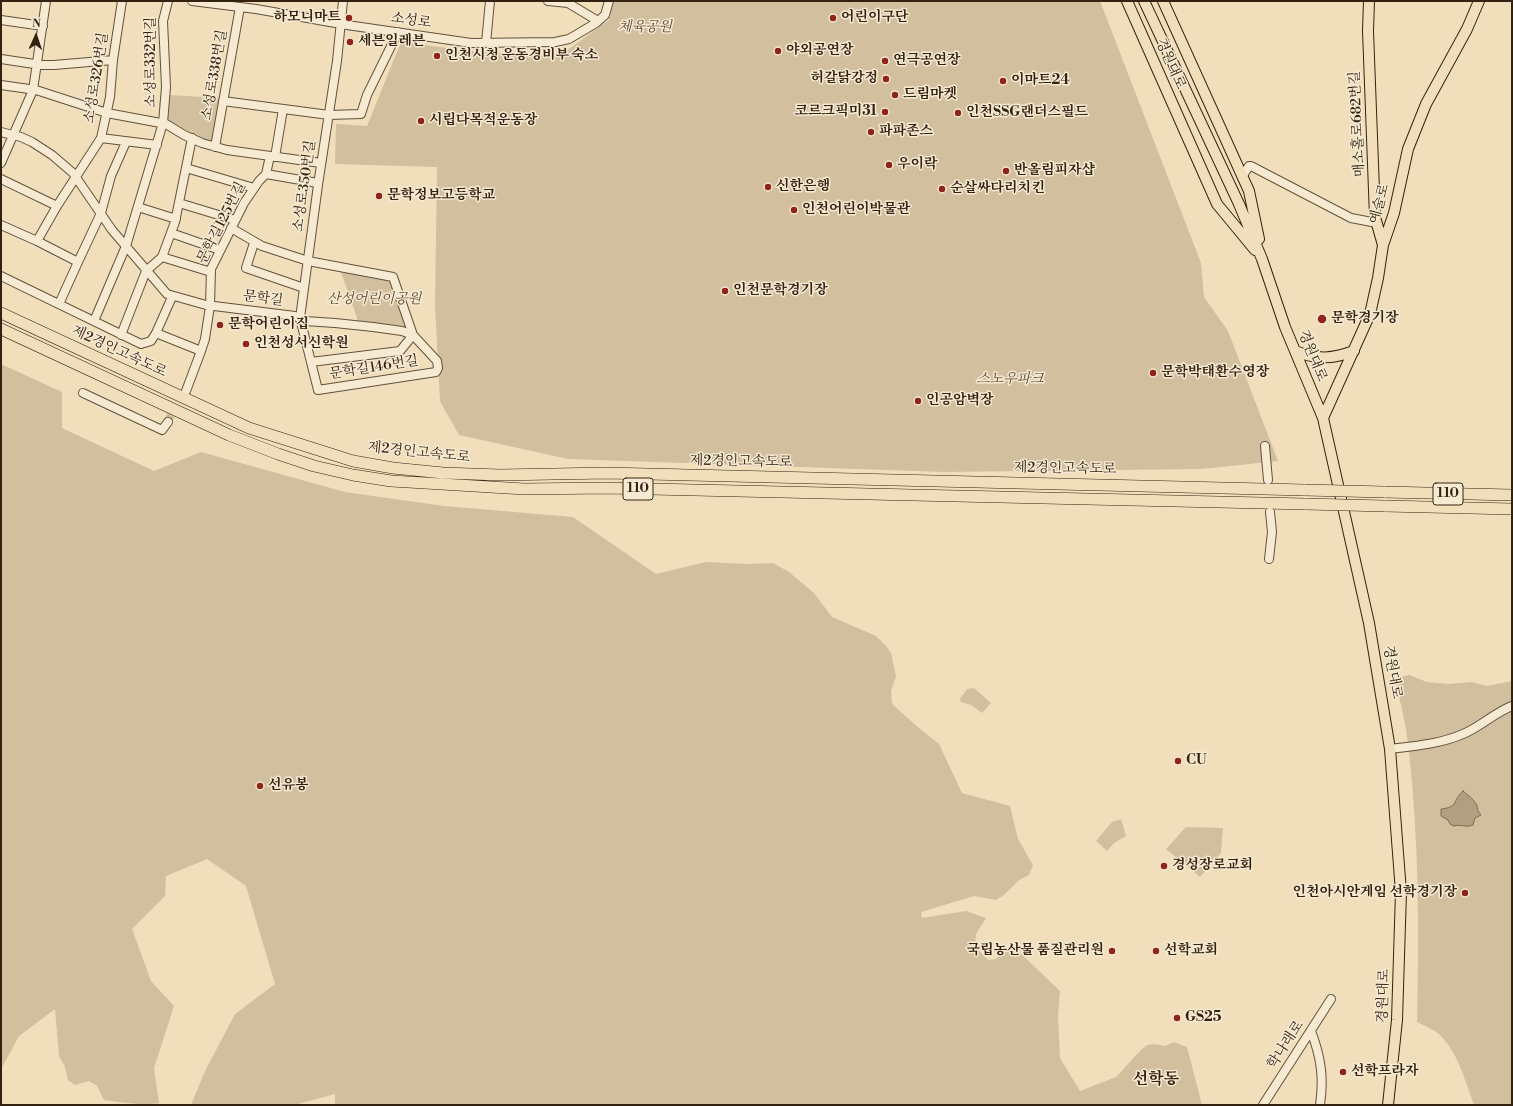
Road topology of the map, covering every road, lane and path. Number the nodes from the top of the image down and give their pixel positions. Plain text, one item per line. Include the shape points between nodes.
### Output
1 (46, 1) edge
2 (122, 1) edge
3 (168, 1) edge
4 (192, 1) edge
5 (343, 1) edge
6 (490, 1) edge
7 (548, 1) edge
8 (609, 1) edge
9 (1127, 1) edge
10 (1144, 1) edge
11 (1163, 1) edge
12 (1369, 1) edge
13 (1479, 1) edge
14 (240, 7) junction
15 (1, 20) edge
16 (598, 21) junction
17 (341, 24) junction
18 (43, 26) junction
19 (398, 32) junction
20 (486, 43) junction
21 (1, 59) edge
22 (113, 60) junction
23 (37, 64) junction
24 (1, 85) edge
25 (33, 90) junction
26 (223, 101) junction
27 (283, 109) junction
28 (107, 113) junction
29 (329, 115) junction
30 (163, 123) junction
31 (1, 132) edge
32 (13, 135) junction
33 (101, 138) junction
34 (192, 138) junction
35 (126, 142) junction
36 (157, 145) junction
37 (215, 147) junction
38 (272, 156) junction
39 (1, 163) edge
40 (321, 163) junction
41 (186, 168) junction
42 (266, 174) junction
43 (75, 176) junction
44 (1242, 177) junction
45 (1, 179) edge
46 (318, 183) junction
47 (254, 188) junction
48 (179, 203) junction
49 (57, 206) junction
50 (138, 207) junction
51 (101, 213) junction
52 (176, 219) junction
53 (235, 220) junction
54 (1377, 223) junction
55 (1, 225) edge
56 (231, 228) junction
57 (171, 233) junction
58 (36, 241) junction
59 (254, 243) junction
60 (1383, 245) junction
61 (126, 246) junction
62 (220, 250) junction
63 (162, 257) junction
64 (1262, 259) junction
65 (308, 261) junction
66 (78, 262) junction
67 (146, 271) junction
68 (211, 272) junction
69 (1, 276) edge
70 (304, 288) junction
71 (172, 297) junction
72 (59, 304) junction
73 (210, 306) junction
74 (1, 313) edge
75 (300, 318) junction
76 (94, 321) junction
77 (1, 329) edge
78 (156, 333) junction
79 (121, 335) junction
80 (414, 335) junction
81 (201, 351) junction
82 (1295, 351) junction
83 (1354, 351) junction
84 (311, 362) junction
85 (186, 391) tunnel mouth
86 (83, 393) dead end
87 (1323, 418) junction
88 (168, 422) tunnel mouth
89 (1265, 446) dead end
90 (1268, 480) dead end
91 (1512, 495) edge
92 (1512, 509) edge
93 (1270, 512) dead end
94 (1269, 559) dead end
95 (1512, 706) edge
96 (1390, 749) junction
97 (1331, 999) dead end
98 (1311, 1031) junction
99 (1263, 1105) edge
100 (1320, 1105) edge
101 (1388, 1105) edge

1 - 18 street
2 - 22 street, 소성로326번길
3 - 30 street, 소성로332번길 via 163,21 166,88
4 - 14 street, 소성로
5 - 17 street, 소성로350번길
6 - 20 street
7 - 16 street via 568,3
8 - 16 street, 소성로 via 605,15
9 - 64 main road, 경원대로 via 1217,204
10 - 64 main road, 경원대로
11 - 44 main road, 경원대로
12 - 54 main road, 매소홀로682번길 via 1368,31
13 - 60 main road, 예술로 via 1467,29 1426,104 1408,149 1394,213
14 - 17 street, 소성로
14 - 26 street, 소성로338번길
15 - 18 street
16 - 20 street, 소성로 via 570,39 555,42
17 - 19 street, 소성로
17 - 29 street, 소성로350번길
18 - 23 street
19 - 20 street, 소성로
19 - 29 street via 367,95 361,114
21 - 23 street
22 - 23 street
22 - 28 street, 소성로326번길
23 - 25 street
24 - 25 street, 소성로332번길
25 - 28 street, 소성로332번길
25 - 32 street
26 - 27 street
26 - 37 street, 소성로338번길
27 - 29 street
27 - 38 street, 문학길125번길
28 - 30 street, 소성로332번길
28 - 33 street, 소성로326번길
29 - 40 street, 소성로350번길
30 - 34 street
30 - 36 street, 소성로332번길
31 - 32 street, 문학길
32 - 39 street
32 - 43 street, 문학길 via 32,142 52,155
33 - 35 street
33 - 43 street, 소성로326번길
34 - 37 street
34 - 41 street
35 - 36 street
35 - 51 street via 111,176
36 - 50 street, 소성로332번길
37 - 38 street
38 - 40 street
38 - 42 street, 문학길125번길
40 - 46 street, 소성로350번길
41 - 47 street
41 - 48 street
42 - 46 street
42 - 47 street, 문학길125번길
43 - 49 street, 소성로326번길
43 - 51 street, 문학길
44 - 54 street via 1251,166 1351,218
44 - 64 main road, 경원대로 via 1249,191
45 - 49 street
46 - 65 street, 소성로350번길
47 - 53 street, 문학길125번길
48 - 52 street
48 - 53 street
49 - 58 street, 소성로326번길
50 - 52 street
50 - 61 street, 소성로332번길
51 - 61 street, 문학길
51 - 66 street
52 - 57 street
53 - 56 street, 문학길125번길
54 - 60 main road, 매소홀로682번길
55 - 58 street
56 - 59 street
56 - 62 street, 문학길125번길
57 - 62 street
57 - 63 street
58 - 66 street
59 - 65 street
59 - 70 street via 246,268
60 - 83 main road, 예술로 via 1370,314
61 - 67 street, 문학길
61 - 76 street, 소성로332번길
62 - 68 street, 문학길125번길
63 - 67 street
63 - 68 street
64 - 82 main road, 경원대로
65 - 70 street, 소성로350번길
65 - 80 street via 393,277
66 - 72 street
67 - 71 street, 문학길
67 - 79 street
68 - 73 street, 문학길125번길
69 - 72 street
70 - 75 street, 소성로350번길
71 - 73 street, 문학길
71 - 78 street
72 - 76 street
73 - 75 street, 문학길
73 - 81 street, 문학길125번길
74 - 91 highway, 제2경인고속도로 / 110, bridge via 249,428 353,460 393,468 500,476 607,473
75 - 80 street, 문학길 via 305,321 373,327
75 - 84 street, 문학길146번길
76 - 79 street
77 - 92 highway, 제2경인고속도로 / 110, bridge via 229,435 314,466 391,481 524,489 607,488
78 - 79 street via 151,341 140,344
78 - 81 street
80 - 84 street via 400,351
80 - 84 street, 문학길146번길 via 437,362 436,372 318,390
81 - 85 street, 문학길125번길
82 - 83 main road via 1322,358
82 - 87 main road, 경원대로
83 - 87 main road, 예술로
86 - 88 street via 162,430
87 - 96 main road, 경원대로 via 1371,632
89 - 90 street
93 - 94 street via 1272,532
95 - 96 street via 1464,734 1434,743
96 - 101 main road, 경원대로 via 1401,892 1397,1020
97 - 98 street, 학나래로
98 - 99 street, 학나래로
98 - 100 street via 1317,1046 1323,1078

